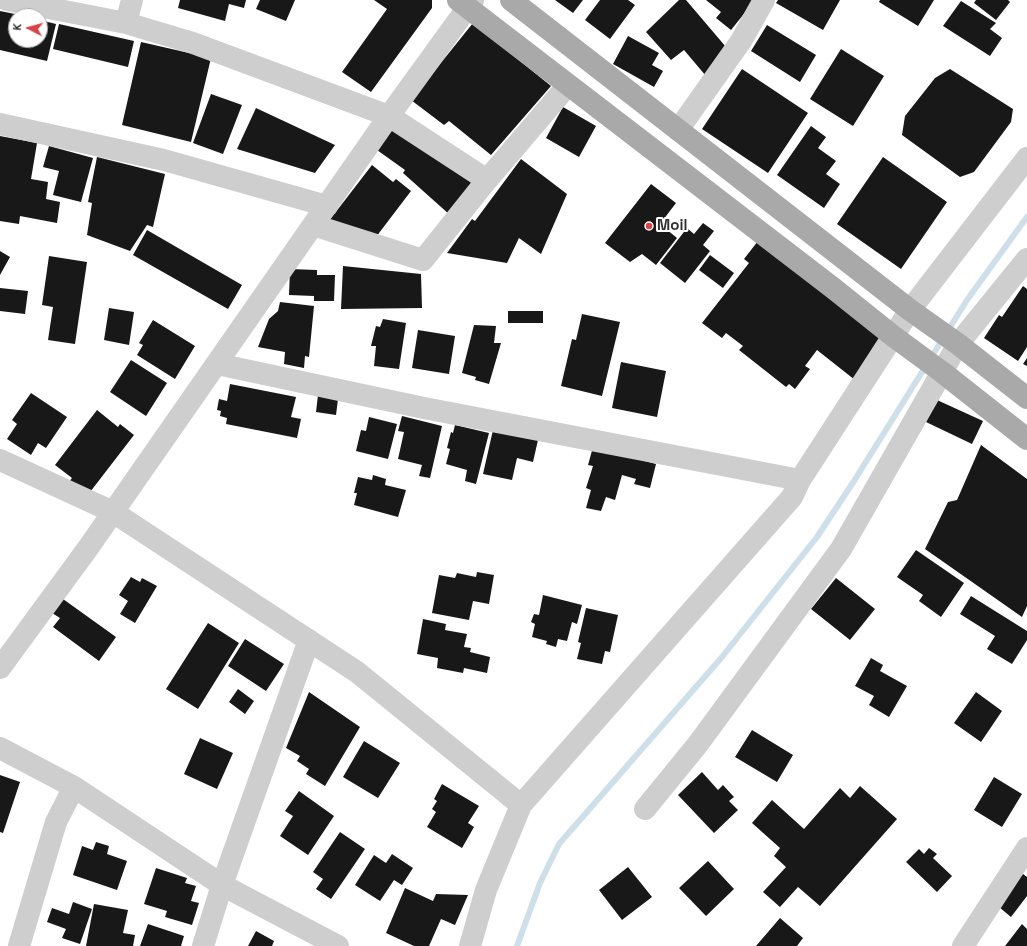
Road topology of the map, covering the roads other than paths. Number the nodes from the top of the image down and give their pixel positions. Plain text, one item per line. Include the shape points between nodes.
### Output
1 (7, 0) edge
2 (132, 0) edge
3 (512, 0) edge
4 (764, 0) edge
5 (466, 3) edge
6 (126, 23) junction
7 (568, 85) junction
8 (389, 116) junction
9 (0, 124) edge
10 (678, 130) junction
11 (1027, 158) edge
12 (487, 180) junction
13 (327, 206) junction
14 (313, 225) junction
15 (1027, 259) edge
16 (910, 310) junction
17 (893, 336) junction
18 (955, 341) junction
19 (217, 364) junction
20 (938, 369) junction
21 (1027, 398) edge
22 (1027, 439) edge
23 (0, 460) edge
24 (800, 480) junction
25 (113, 512) junction
26 (309, 640) junction
27 (0, 668) edge
28 (0, 748) edge
29 (74, 787) junction
30 (521, 805) junction
31 (645, 809) dead end
32 (1027, 848) edge
33 (222, 885) junction
34 (19, 946) edge
35 (203, 946) edge
36 (338, 946) edge
37 (470, 946) edge
38 (963, 946) edge

1 - 6 street
2 - 6 street
3 - 10 main road
4 - 10 street via 741,41
5 - 7 main road
5 - 8 street
6 - 8 street via 193,43
7 - 12 street
7 - 17 main road
8 - 12 street
8 - 13 street
9 - 13 street via 164,160
10 - 16 main road
11 - 16 street
12 - 14 street via 423,260
13 - 14 street
14 - 19 street
15 - 18 street
16 - 17 street
16 - 18 main road
17 - 20 main road
17 - 24 street
18 - 20 street
18 - 21 main road
19 - 24 street via 424,408
19 - 25 street
20 - 22 main road
20 - 31 street via 841,549 698,744
23 - 25 street
24 - 30 street via 792,497
25 - 26 street
25 - 27 street
26 - 30 street via 357,672
26 - 33 street
28 - 29 street
29 - 33 street
29 - 34 street via 56,822
30 - 37 street via 486,890
32 - 38 street
33 - 35 street
33 - 36 street

